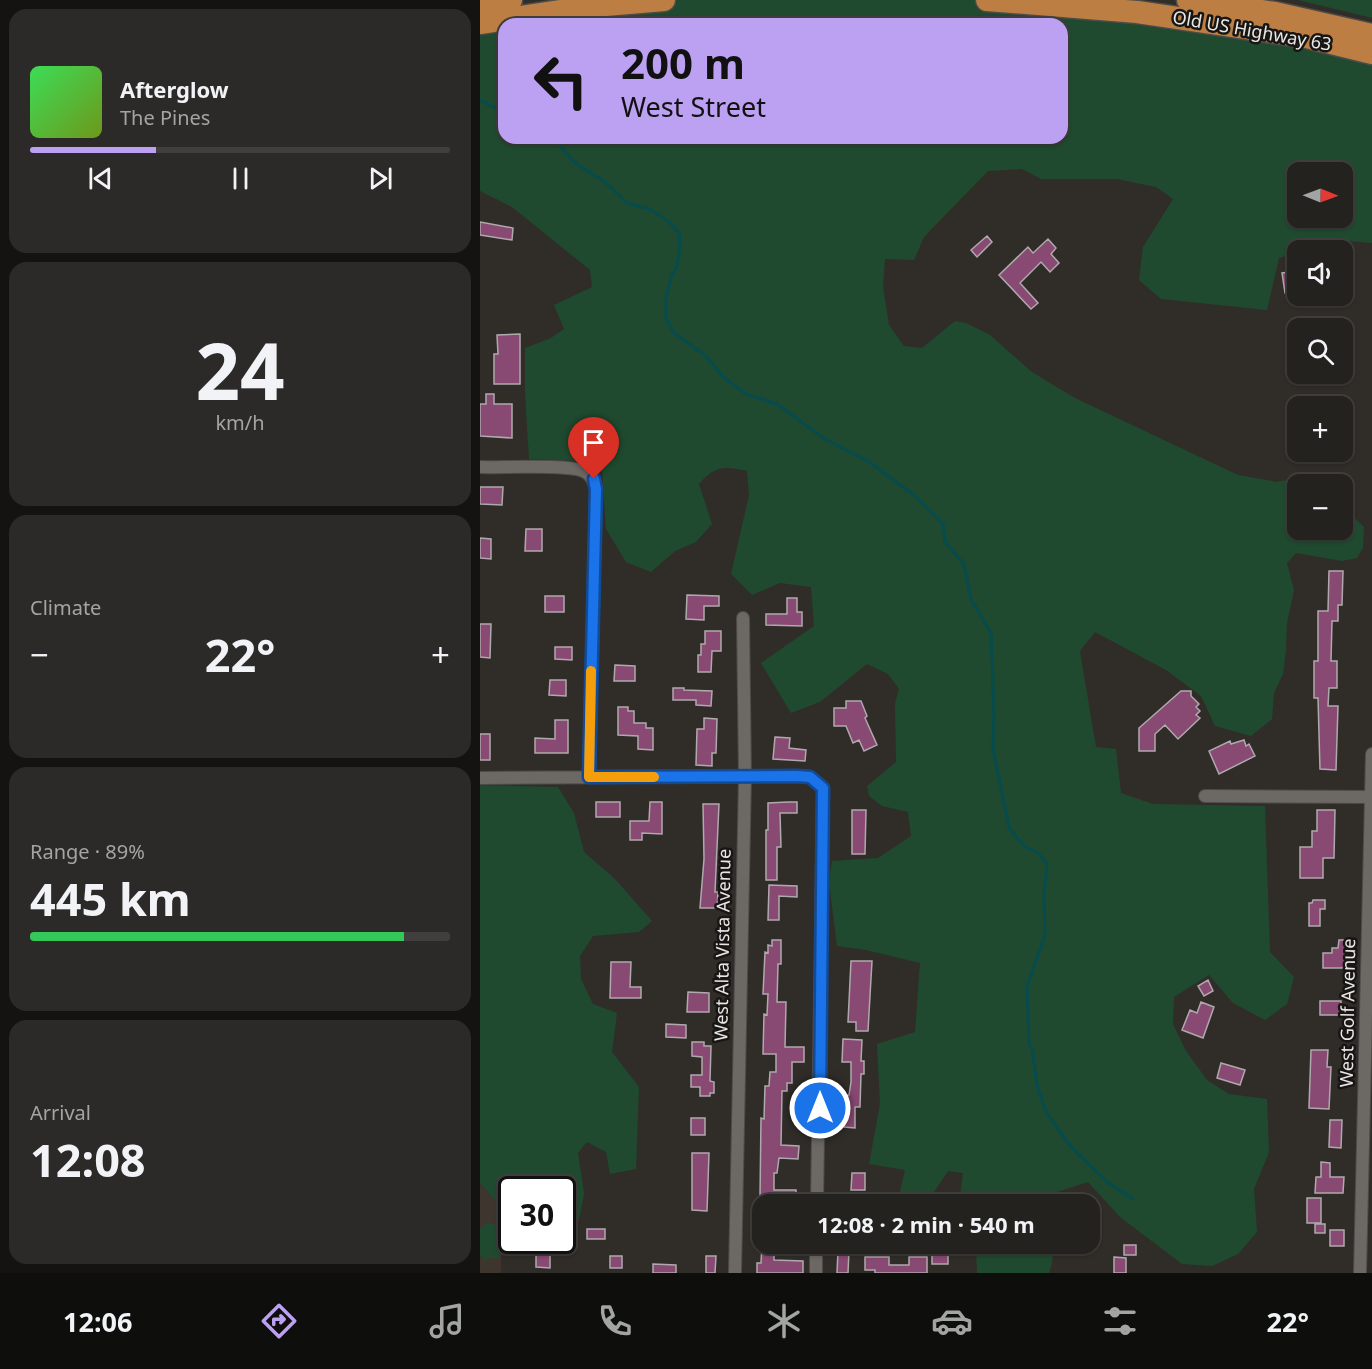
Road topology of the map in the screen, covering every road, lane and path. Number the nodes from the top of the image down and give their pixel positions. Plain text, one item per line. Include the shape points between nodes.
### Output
1 (511, 0) edge
2 (664, 0) edge
3 (987, 0) edge
4 (1188, 0) edge
5 (615, 2) edge
6 (480, 6) edge
7 (512, 18) edge
8 (498, 20) edge
9 (480, 23) edge
10 (1372, 34) edge
11 (1372, 53) edge
12 (480, 467) edge
13 (743, 618) dead end
14 (1372, 754) edge
15 (589, 777) junction
16 (745, 777) junction
17 (480, 778) edge
18 (1205, 796) dead end
19 (1371, 797) edge
20 (1367, 1162) edge
21 (817, 1194) edge
22 (816, 1254) edge
23 (735, 1273) edge
24 (816, 1273) edge
25 (1360, 1273) edge

1 - 6 highway
2 - 5 highway
3 - 11 highway, Old US Highway 63 via 1137,12 1307,37
4 - 10 highway via 1275,13
5 - 7 highway
8 - 9 highway
12 - 15 street via 566,468 583,471 594,479
13 - 16 street, West Alta Vista Avenue
14 - 19 street, West Golf Avenue
15 - 16 street
15 - 17 street
16 - 21 street via 810,777 823,788
16 - 23 street, West Alta Vista Avenue
18 - 19 street
19 - 20 street, West Golf Avenue
20 - 25 street, West Golf Avenue
22 - 24 street

